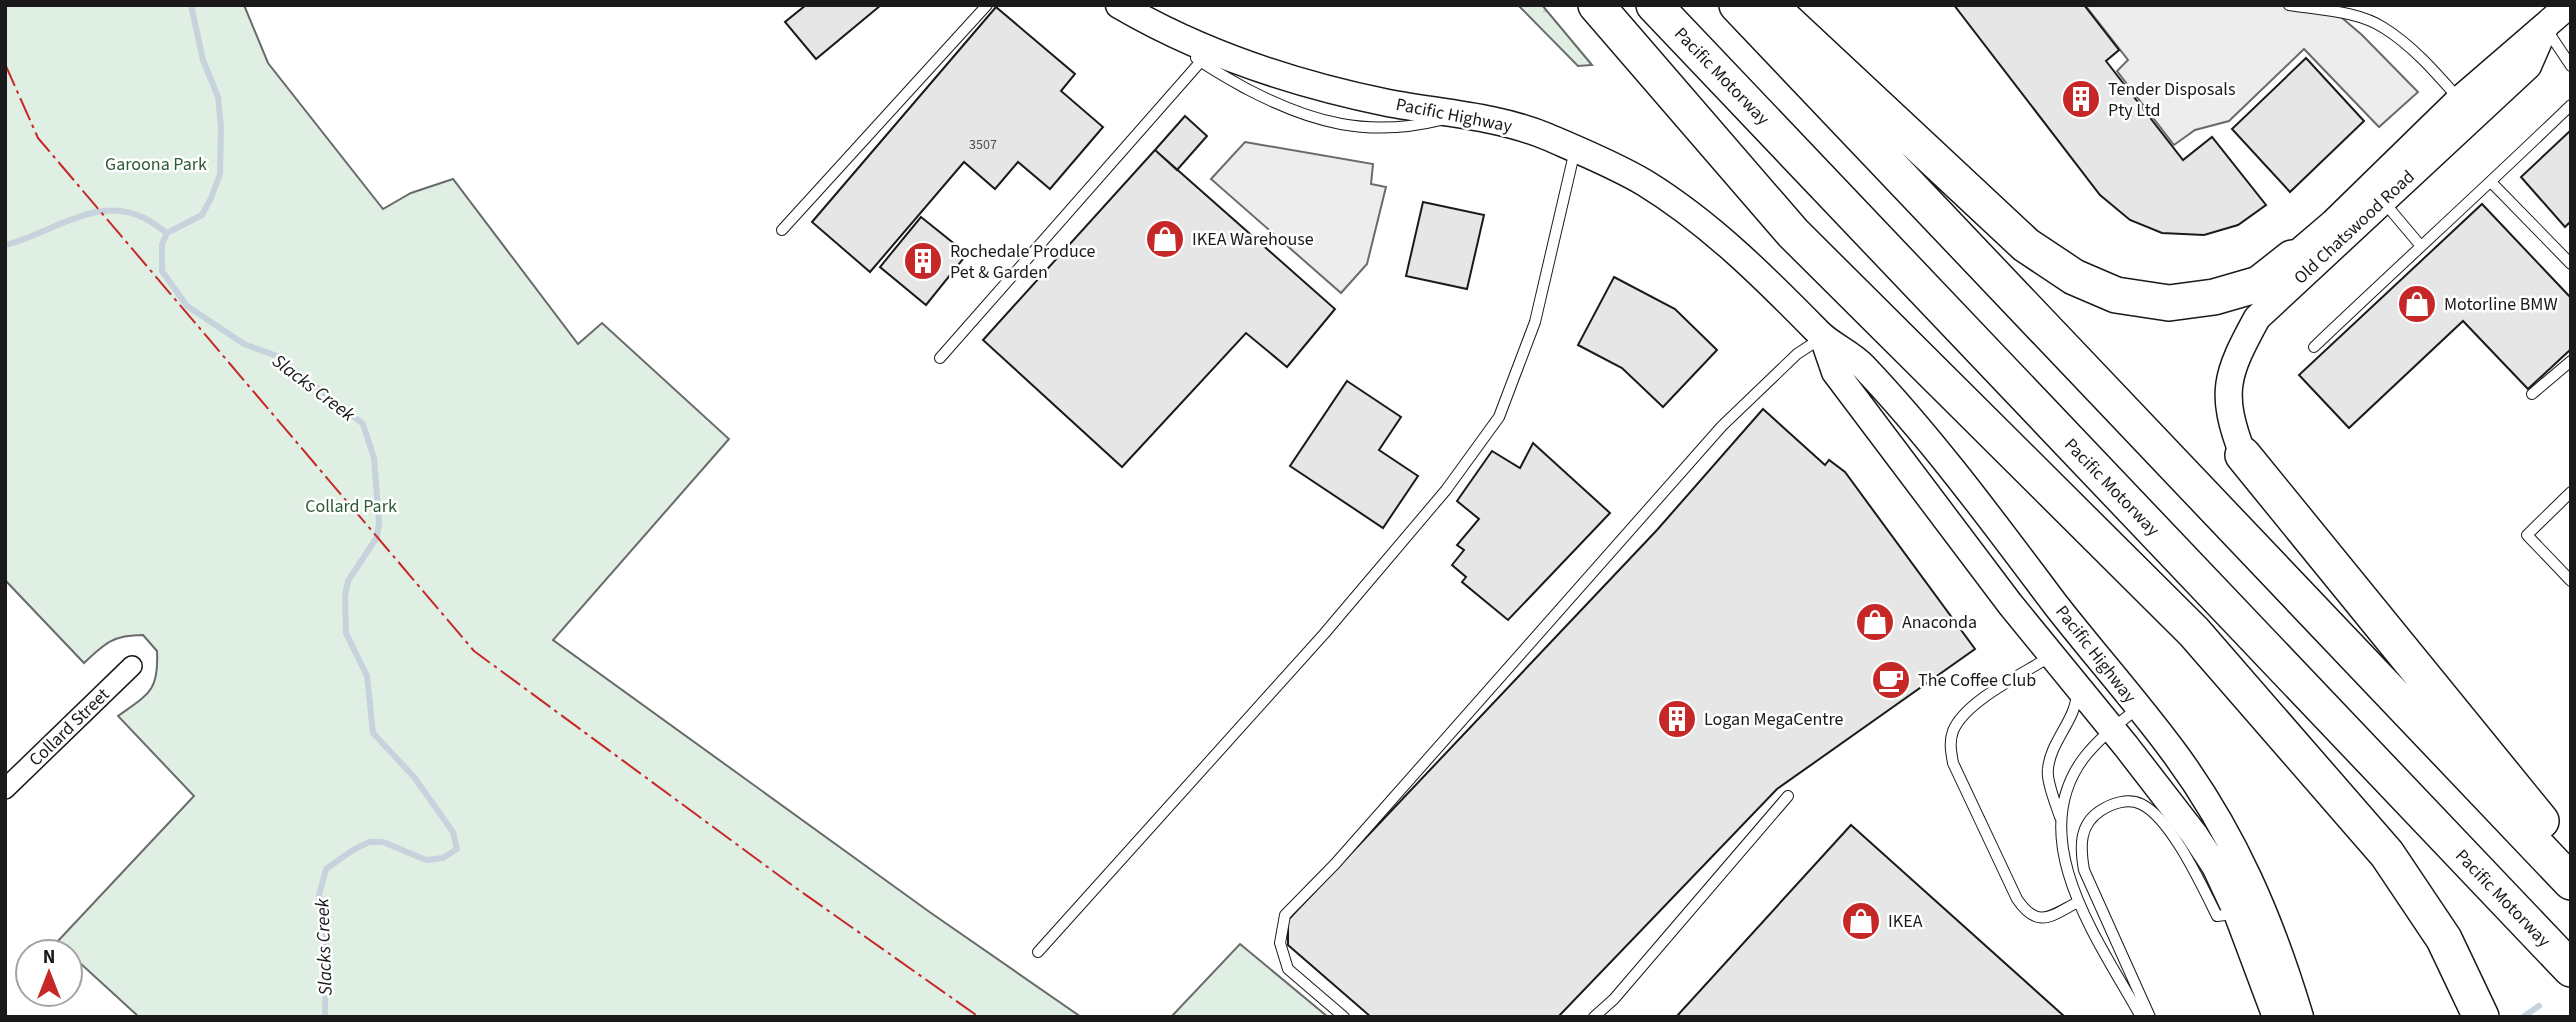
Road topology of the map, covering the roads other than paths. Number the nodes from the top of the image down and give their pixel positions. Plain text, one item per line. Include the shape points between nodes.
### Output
1 (987, 5) edge
2 (1119, 5) edge
3 (1596, 5) edge
4 (1654, 5) edge
5 (1737, 5) edge
6 (1769, 5) edge
7 (2290, 5) edge
8 (2569, 5) edge
9 (2545, 27) junction
10 (1206, 56) junction
11 (2571, 66) edge
12 (2459, 100) junction
13 (2571, 105) edge
14 (1575, 149) junction
15 (2491, 182) junction
16 (2382, 201) junction
17 (782, 230) dead end
18 (2420, 245) junction
19 (2292, 258) joint
20 (2571, 264) edge
21 (1823, 337) junction
22 (2314, 348) dead end
23 (940, 358) dead end
24 (2571, 361) edge
25 (2532, 394) dead end
26 (2243, 455) joint
27 (2571, 492) edge
28 (2571, 581) edge
29 (2051, 656) junction
30 (132, 666) dead end
31 (2077, 688) junction
32 (2138, 707) junction
33 (2112, 729) junction
34 (5, 789) edge
35 (1788, 796) dead end
36 (2061, 821) junction
37 (2571, 857) edge
38 (2571, 882) edge
39 (2078, 902) junction
40 (2238, 914) junction
41 (1038, 951) dead end
42 (2571, 969) edge
43 (1344, 1017) edge
44 (1594, 1017) edge
45 (2141, 1017) edge
46 (2150, 1017) edge
47 (2276, 1017) edge
48 (2300, 1017) edge
49 (2481, 1017) edge

1 - 17 lane
2 - 10 street, Pacific Highway
3 - 49 highway via 1793,233 2194,632 2387,854 2444,939
4 - 42 highway, Pacific Motorway
5 - 38 highway
6 - 19 highway via 2026,245 2074,277 2116,295 2169,303 2259,284
7 - 12 lane via 2346,13 2383,27
8 - 9 street, Old Chatswood Road
9 - 11 lane
9 - 12 street, Old Chatswood Road
9 - 16 street, Old Chatswood Road via 2528,66
10 - 14 street, Pacific Highway via 1324,88 1504,122
10 - 23 lane
12 - 19 street, Old Chatswood Road
13 - 15 lane
14 - 21 street, Pacific Highway via 1642,181 1690,213
14 - 41 lane via 1535,322 1499,417 1446,490 1324,634
15 - 18 lane
15 - 20 lane
16 - 18 lane
16 - 26 street, Old Chatswood Road via 2257,318 2234,360 2228,389 2230,421
18 - 22 lane
21 - 29 street, Pacific Highway via 1835,372
21 - 32 street, Pacific Highway via 1859,362 1939,450
21 - 43 lane via 1797,354 1722,426 1285,915 1280,943 1289,969
24 - 25 lane
26 - 37 highway
27 - 28 lane via 2527,535
29 - 31 street, Pacific Highway
29 - 39 lane via 1966,710 1952,733 1950,747 1953,763 2026,912 2048,918
30 - 34 street, Collard Street
31 - 33 street, Pacific Highway
31 - 36 lane via 2074,709 2047,770
32 - 33 lane
32 - 48 street, Pacific Highway via 2174,752 2234,848 2265,911
33 - 36 lane via 2080,762
33 - 40 street, Pacific Highway via 2194,834
35 - 44 lane
36 - 39 lane via 2064,859
39 - 45 lane
40 - 46 lane via 2217,916 2157,814 2139,803 2119,802 2094,815 2081,836 2084,870
40 - 47 street, Pacific Highway

